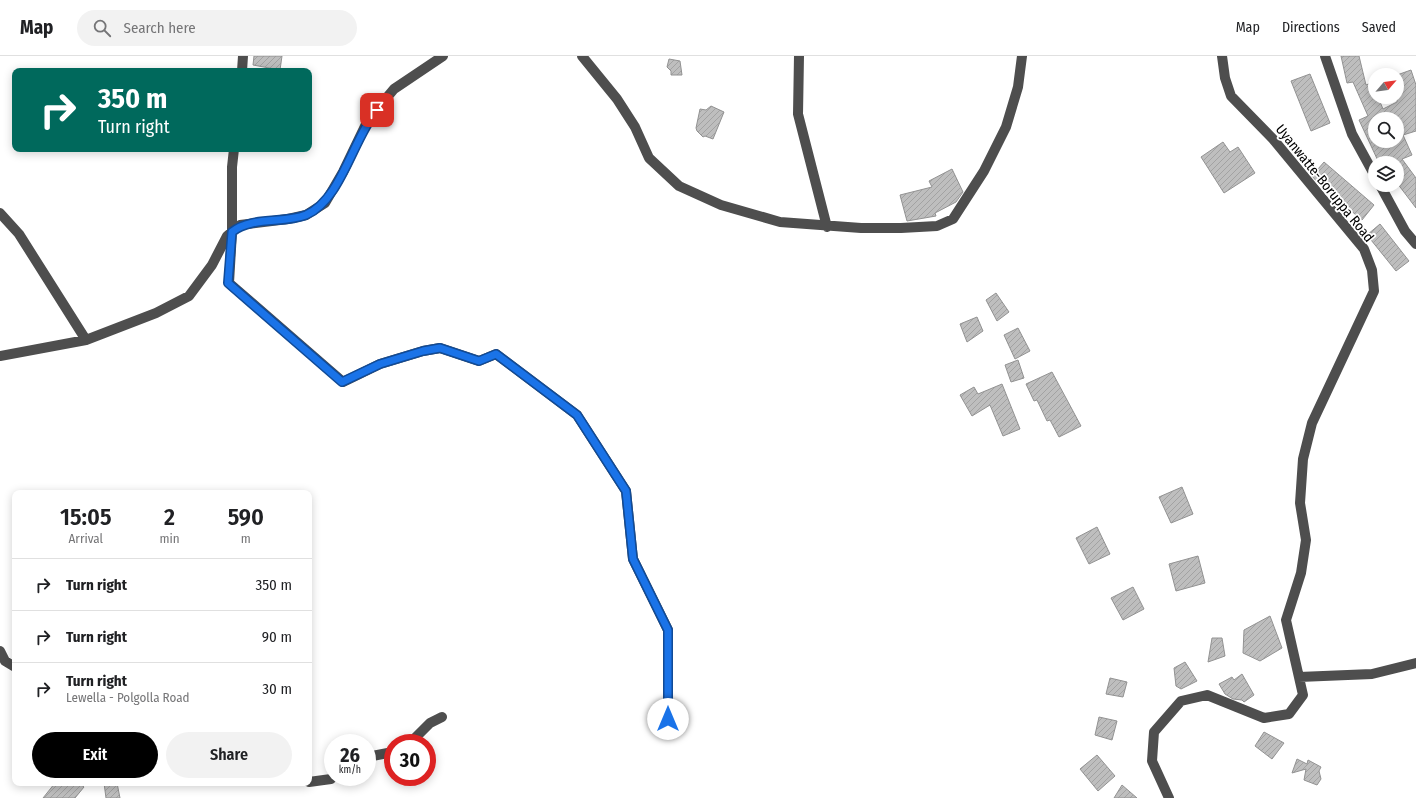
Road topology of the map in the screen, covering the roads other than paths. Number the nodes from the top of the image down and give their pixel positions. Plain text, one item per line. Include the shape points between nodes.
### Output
1 (243, 56) edge
2 (443, 56) edge
3 (582, 56) edge
4 (799, 56) edge
5 (1022, 56) edge
6 (1222, 56) edge
7 (1324, 56) edge
8 (242, 68) edge
9 (234, 152) edge
10 (1368, 163) edge
11 (1384, 192) edge
12 (0, 213) edge
13 (827, 226) junction
14 (232, 232) junction
15 (1416, 244) edge
16 (86, 340) junction
17 (0, 356) edge
18 (0, 651) edge
19 (1416, 663) edge
20 (12, 666) edge
21 (1299, 677) junction
22 (442, 717) dead end
23 (668, 719) dead end
24 (419, 734) edge
25 (324, 780) edge
26 (312, 782) edge
27 (1169, 798) edge

1 - 8 street
2 - 14 street via 394,89 368,120 325,203 306,215 240,225
3 - 13 street via 618,99 635,127 649,158 679,186 721,205 780,222
4 - 13 street via 798,114
5 - 13 street via 1018,87 1006,127 984,171 953,219 937,226 901,228
6 - 21 street, Uyanwatte-Boruppa Road via 1231,96 1273,139 1364,249 1372,270 1374,291 1371,300 1312,423 1303,459 1300,503 1306,540 1301,573 1286,620
7 - 10 street via 1352,134
9 - 14 street
11 - 15 street via 1405,231
12 - 16 street via 19,234
14 - 16 street via 189,296 156,313
14 - 23 street via 228,283 342,382 380,364 423,351 440,348 479,361 496,354 577,415 626,491 633,559 668,630
16 - 17 street
18 - 20 street via 5,662
19 - 21 street via 1372,674
21 - 27 street, Uyanwatte-Boruppa Road via 1303,695 1288,714 1264,718 1207,695 1181,701 1154,732 1152,761
22 - 24 street via 430,723
25 - 26 street

